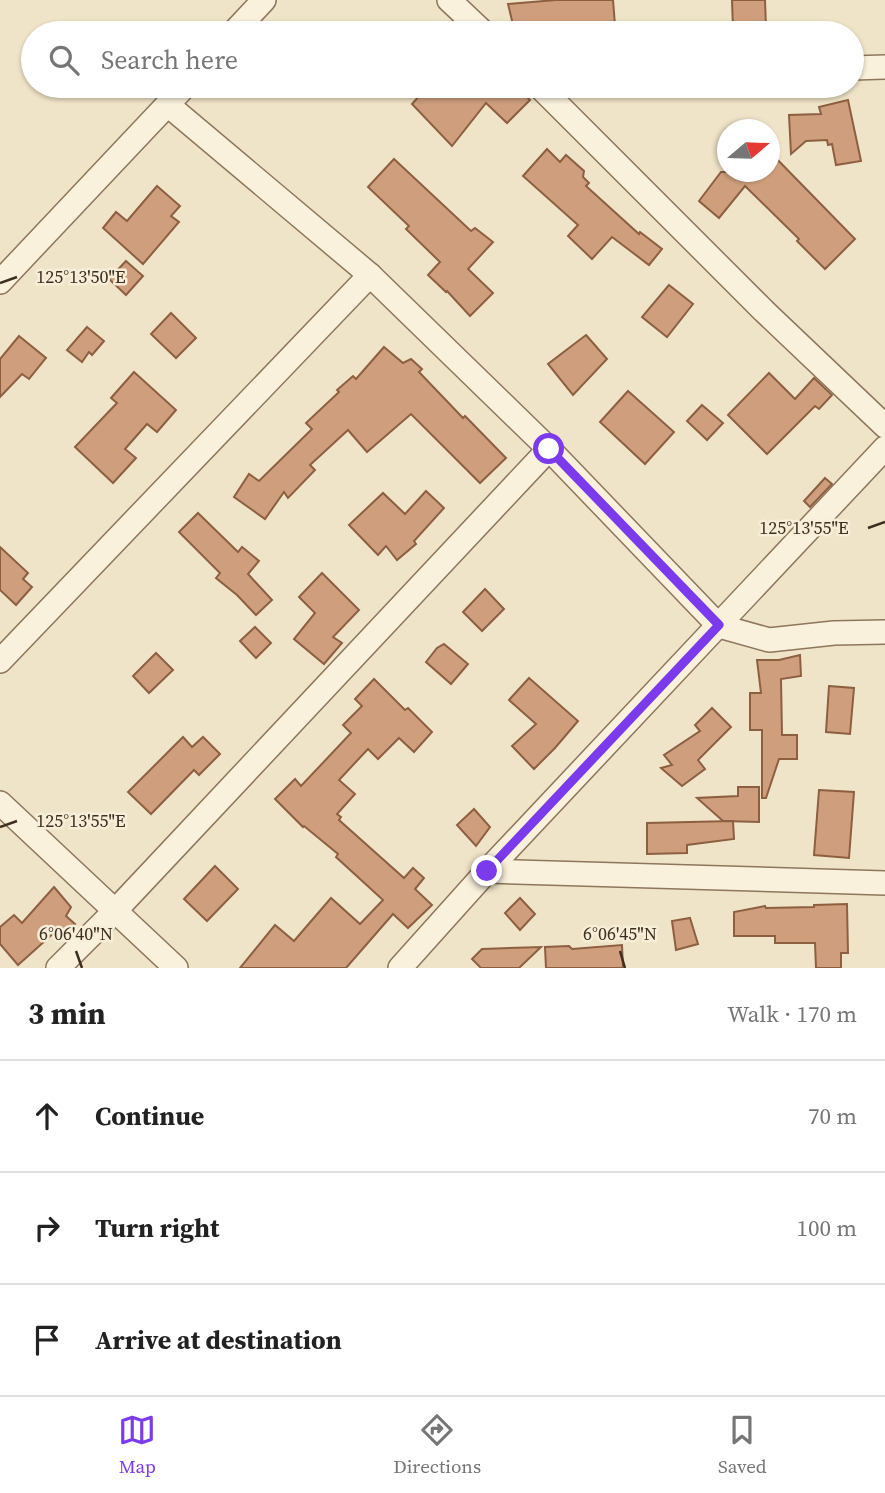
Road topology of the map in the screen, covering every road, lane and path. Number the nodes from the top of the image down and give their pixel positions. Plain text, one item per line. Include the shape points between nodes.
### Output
1 (264, 0) edge
2 (449, 0) edge
3 (244, 21) edge
4 (471, 21) edge
5 (885, 67) edge
6 (864, 68) edge
7 (174, 98) edge
8 (551, 98) edge
9 (168, 105) junction
10 (370, 275) junction
11 (0, 282) edge
12 (885, 426) edge
13 (549, 449) junction
14 (882, 457) edge
15 (719, 625) junction
16 (885, 632) edge
17 (0, 661) edge
18 (0, 803) edge
19 (487, 871) junction
20 (885, 883) edge
21 (115, 911) junction
22 (58, 968) edge
23 (176, 968) edge
24 (400, 968) edge

1 - 3 street
2 - 4 street
5 - 6 street
7 - 9 street
8 - 12 street
9 - 10 street
9 - 11 street
10 - 13 street
10 - 17 street
13 - 15 street
13 - 21 street
14 - 15 street
15 - 16 street via 769,640
15 - 19 street
18 - 21 street
19 - 20 street
19 - 24 street
21 - 22 street
21 - 23 street

